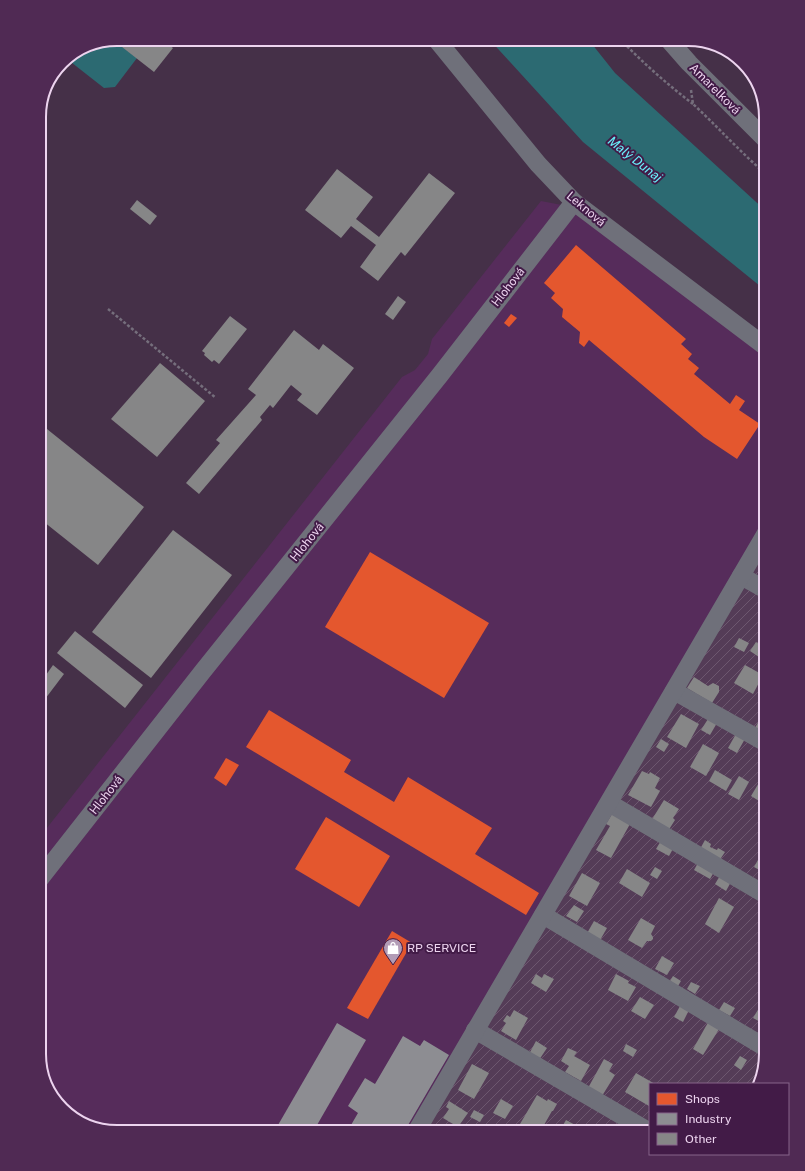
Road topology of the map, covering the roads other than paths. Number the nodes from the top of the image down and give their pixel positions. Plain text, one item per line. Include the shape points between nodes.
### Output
1 (442, 46) edge
2 (674, 46) edge
3 (759, 133) edge
4 (574, 202) junction
5 (759, 342) edge
6 (759, 546) edge
7 (741, 576) junction
8 (759, 586) edge
9 (674, 691) junction
10 (759, 739) edge
11 (609, 803) junction
12 (46, 871) edge
13 (759, 891) edge
14 (543, 915) junction
15 (476, 1030) junction
16 (759, 1044) edge
17 (420, 1125) edge
18 (638, 1125) edge

1 - 4 street, Leknová via 538,164
2 - 3 street, Amarelková
4 - 5 street, Leknová
4 - 12 street, Hlohová
6 - 7 street
7 - 8 street
7 - 9 street
9 - 10 street
9 - 11 street
11 - 13 street
11 - 14 street
14 - 15 street
14 - 16 street
15 - 17 street
15 - 18 street

